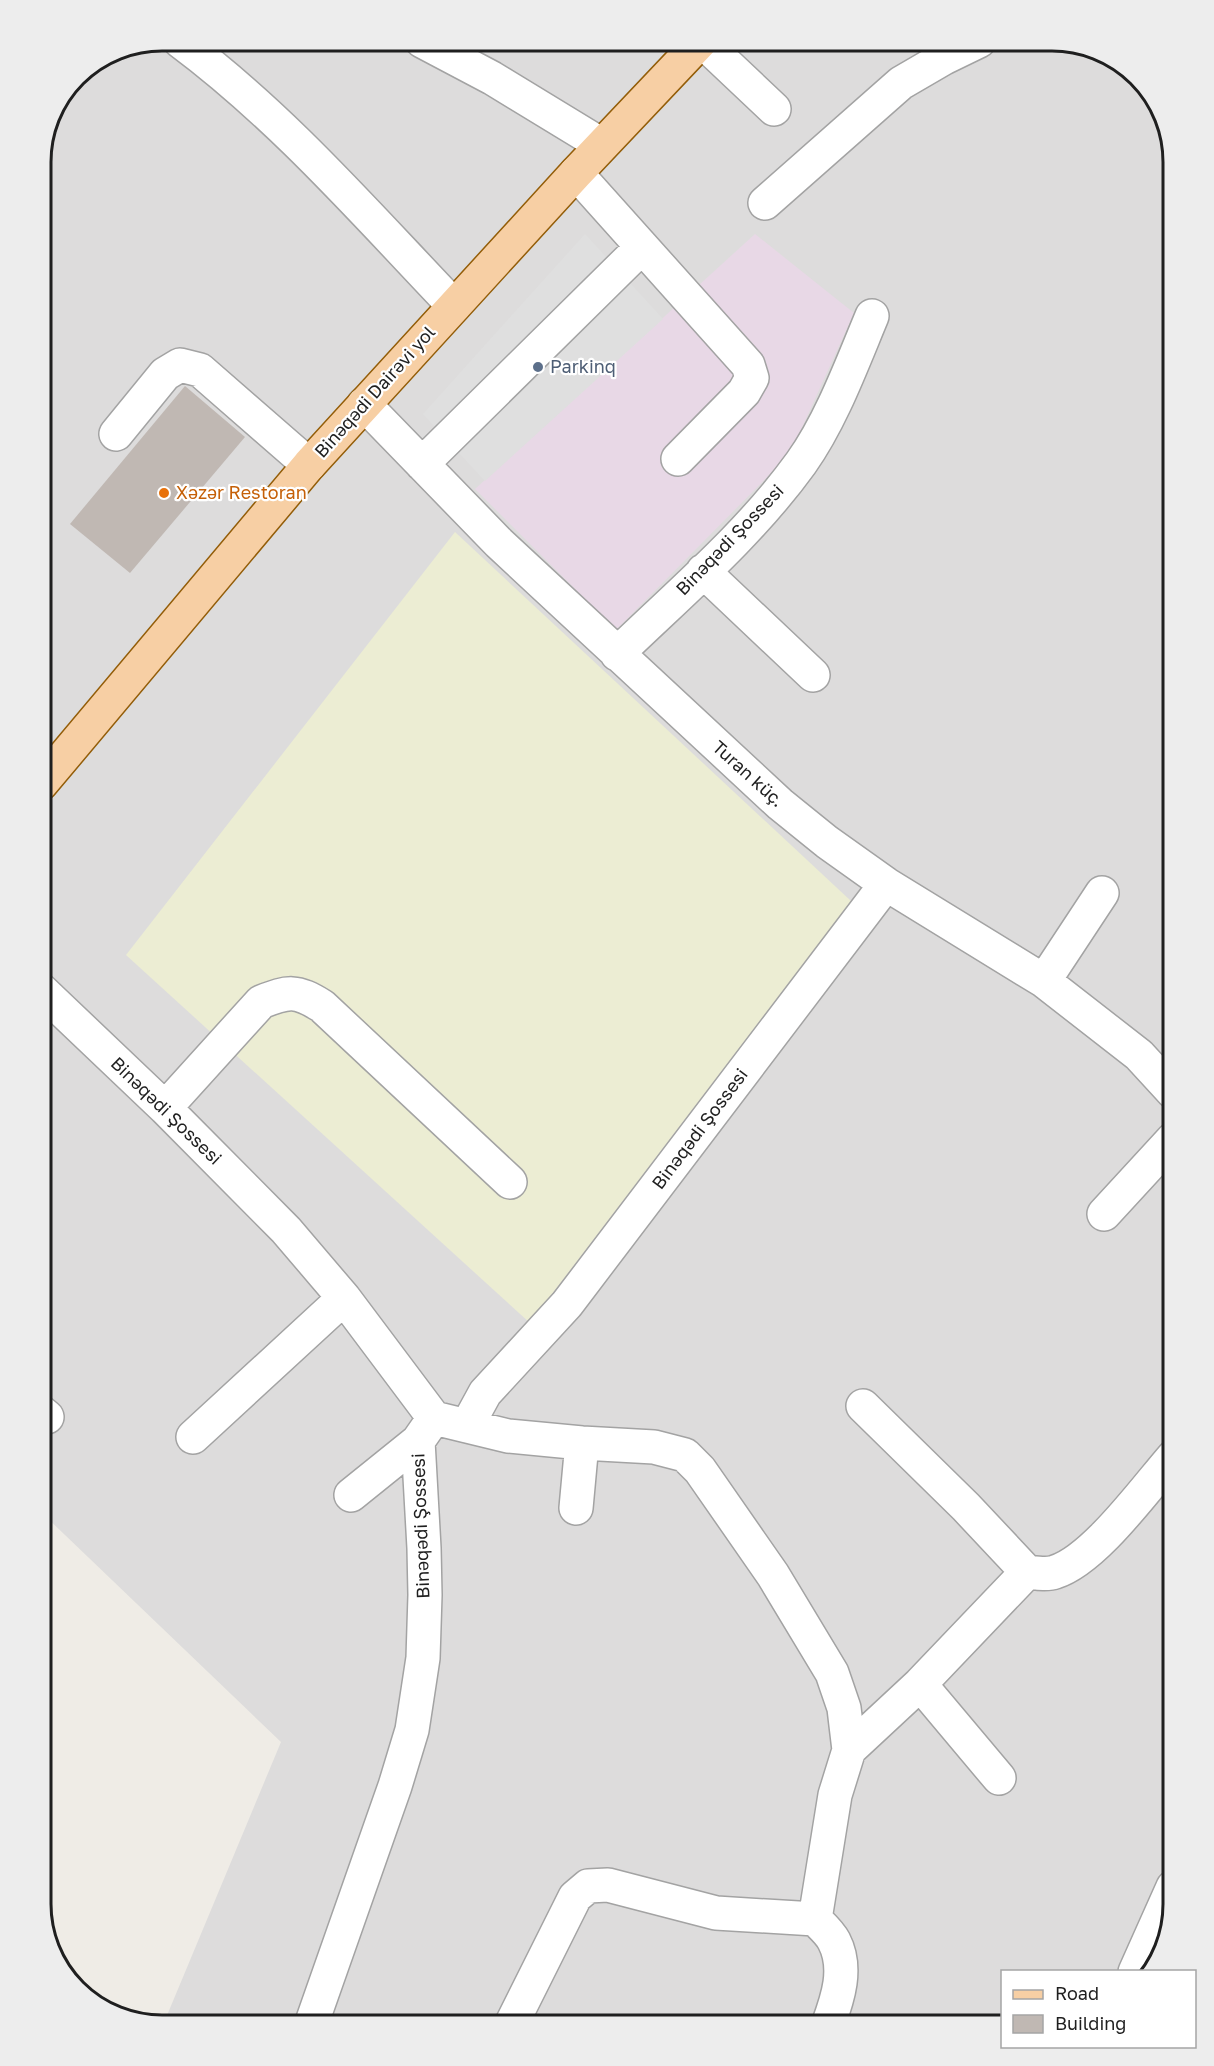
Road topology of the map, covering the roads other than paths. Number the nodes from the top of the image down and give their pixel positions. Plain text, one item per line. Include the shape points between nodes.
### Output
1 (194, 51) edge
2 (441, 51) edge
3 (691, 51) edge
4 (712, 51) edge
5 (958, 51) edge
6 (774, 109) dead end
7 (602, 145) junction
8 (576, 173) junction
9 (765, 203) dead end
10 (642, 247) junction
11 (454, 306) junction
12 (872, 316) dead end
13 (364, 404) junction
14 (116, 434) dead end
15 (678, 459) dead end
16 (422, 464) junction
17 (309, 465) junction
18 (703, 571) junction
19 (617, 654) junction
20 (813, 675) dead end
21 (51, 772) edge
22 (886, 884) junction
23 (1102, 893) dead end
24 (1044, 981) junction
25 (51, 1000) edge
26 (1163, 1081) edge
27 (165, 1108) junction
28 (1163, 1150) edge
29 (510, 1182) dead end
30 (1104, 1214) dead end
31 (344, 1298) junction
32 (863, 1406) dead end
33 (466, 1426) junction
34 (426, 1429) junction
35 (193, 1437) dead end
36 (582, 1443) junction
37 (1163, 1468) edge
38 (351, 1495) dead end
39 (576, 1508) dead end
40 (1027, 1572) junction
41 (920, 1684) junction
42 (849, 1750) junction
43 (999, 1778) dead end
44 (1163, 1909) edge
45 (815, 1919) junction
46 (1135, 1970) edge
47 (315, 2015) edge
48 (516, 2015) edge
49 (832, 2015) edge

1 - 11 street via 275,119
2 - 7 street
3 - 7 main road, Binəqədi Dairəvi yol
4 - 6 street
5 - 9 street via 902,83
7 - 8 main road, Binəqədi Dairəvi yol
8 - 10 street
8 - 11 main road, Binəqədi Dairəvi yol
10 - 15 street via 748,365 752,378 744,392
10 - 16 street
11 - 13 main road, Binəqədi Dairəvi yol
12 - 18 street, Binəqədi Şossesi via 838,397 802,461 766,508
13 - 16 street, Turan küç.
13 - 17 main road, Binəqədi Dairəvi yol
14 - 17 street via 165,374 180,365 200,370
16 - 19 street, Turan küç.
17 - 21 main road, Binəqədi Dairəvi yol
18 - 19 street, Binəqədi Şossesi
18 - 20 street
19 - 22 street, Turan küç. via 780,804
22 - 24 street, Turan küç.
22 - 33 street, Binəqədi Şossesi via 567,1304 485,1394
23 - 24 street
24 - 26 street, Turan küç. via 1139,1055
25 - 27 street, Binəqədi Şossesi
27 - 29 street via 261,1002 282,994 303,994 322,1006
27 - 31 street, Binəqədi Şossesi via 286,1230
28 - 30 street
31 - 34 street, Binəqədi Şossesi
31 - 35 street
32 - 40 street
33 - 34 street
33 - 36 street via 508,1436
34 - 38 street
34 - 47 street, Binəqədi Şossesi via 423,1658 412,1730
36 - 39 street
36 - 42 street via 654,1447 685,1455 700,1470 773,1575 832,1673 844,1708
37 - 40 street via 1096,1545 1071,1566 1052,1573
40 - 41 street
41 - 42 street
41 - 43 street
42 - 45 street via 835,1795
44 - 46 street
45 - 48 street via 716,1913 608,1885 588,1886 575,1897
45 - 49 street via 834,1939 841,1961 839,1994

